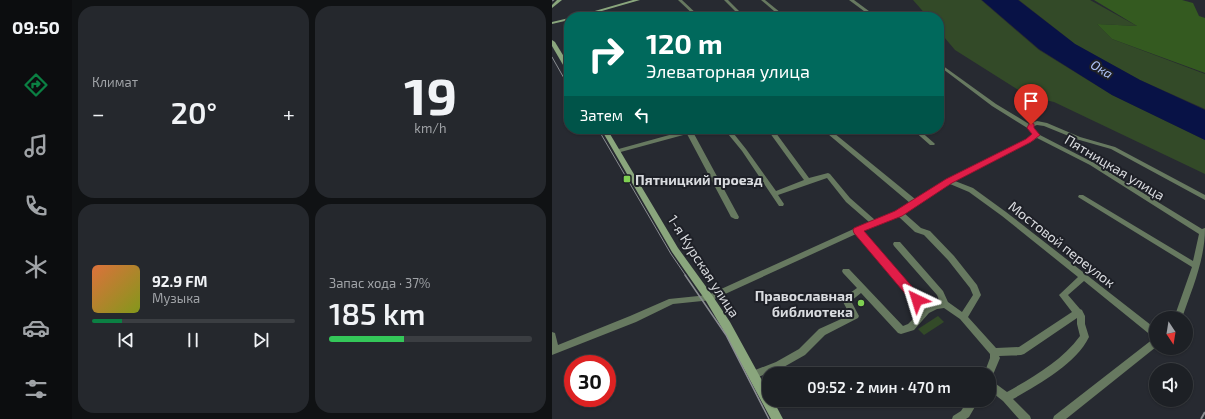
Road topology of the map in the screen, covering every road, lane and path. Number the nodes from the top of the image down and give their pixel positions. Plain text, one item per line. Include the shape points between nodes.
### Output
1 (560, 0) edge
2 (638, 0) edge
3 (680, 0) edge
4 (726, 0) edge
5 (763, 0) edge
6 (851, 0) edge
7 (552, 7) edge
8 (595, 12) edge
9 (693, 12) edge
10 (739, 12) edge
11 (778, 12) edge
12 (868, 12) edge
13 (564, 20) edge
14 (552, 23) edge
15 (552, 42) edge
16 (564, 62) edge
17 (944, 68) edge
18 (1031, 128) junction
19 (607, 134) edge
20 (678, 134) edge
21 (691, 134) edge
22 (731, 134) edge
23 (774, 134) edge
24 (831, 134) edge
25 (921, 134) edge
26 (1036, 135) junction
27 (932, 144) dead end
28 (617, 151) junction
29 (808, 181) junction
30 (949, 181) junction
31 (774, 194) junction
32 (1081, 197) dead end
33 (1205, 198) edge
34 (914, 202) junction
35 (781, 204) dead end
36 (898, 213) junction
37 (735, 217) dead end
38 (874, 223) junction
39 (857, 230) junction
40 (1204, 232) edge
41 (897, 244) dead end
42 (1196, 266) junction
43 (846, 271) dead end
44 (1083, 277) junction
45 (862, 288) junction
46 (709, 298) junction
47 (945, 304) junction
48 (926, 311) junction
49 (1180, 311) edge
50 (1079, 312) junction
51 (963, 316) junction
52 (1149, 329) edge
53 (552, 336) edge
54 (1149, 348) edge
55 (553, 350) edge
56 (994, 352) junction
57 (992, 367) edge
58 (753, 375) junction
59 (996, 390) edge
60 (1006, 398) junction
61 (970, 407) edge
62 (777, 419) edge
63 (957, 419) edge
64 (1026, 419) edge
65 (1058, 419) edge

1 - 7 street
2 - 8 street
3 - 9 street
4 - 10 street
5 - 11 street
6 - 12 street
13 - 14 street
15 - 16 street
17 - 18 street, Пятницкая улица via 994,105
18 - 26 street, Пятницкая улица
18 - 33 street via 1034,124 1045,124 1078,138 1113,148
19 - 28 street, 1-я Курская улица
20 - 28 street
21 - 37 street
22 - 31 street
23 - 29 street
24 - 34 street
25 - 27 street
26 - 30 street
26 - 40 street, Пятницкая улица via 1092,164
28 - 46 street, 1-я Курская улица via 675,250
29 - 31 street
29 - 38 street via 828,175 848,200
30 - 34 street
30 - 44 street, Мостовой переулок via 971,190
31 - 35 street
32 - 42 street
34 - 36 street
36 - 38 street
36 - 51 street via 918,230 927,233 974,287 977,295
38 - 39 street
39 - 46 street
39 - 48 street
40 - 42 street
41 - 47 street via 940,292
42 - 49 street
43 - 45 street
44 - 50 street via 1063,295
44 - 52 street, Мостовой переулок
45 - 48 street via 901,330 911,326
45 - 58 street via 846,300 855,316 822,332 802,352
46 - 55 street via 672,301 633,320
46 - 58 street, 1-я Курская улица
47 - 48 street
47 - 51 street
50 - 56 street via 1021,351
50 - 60 street via 1086,337 1080,346 1058,364
51 - 56 street
53 - 55 street
54 - 65 street
56 - 57 street
58 - 62 street, 1-я Курская улица
59 - 60 street
60 - 64 street
61 - 63 street

